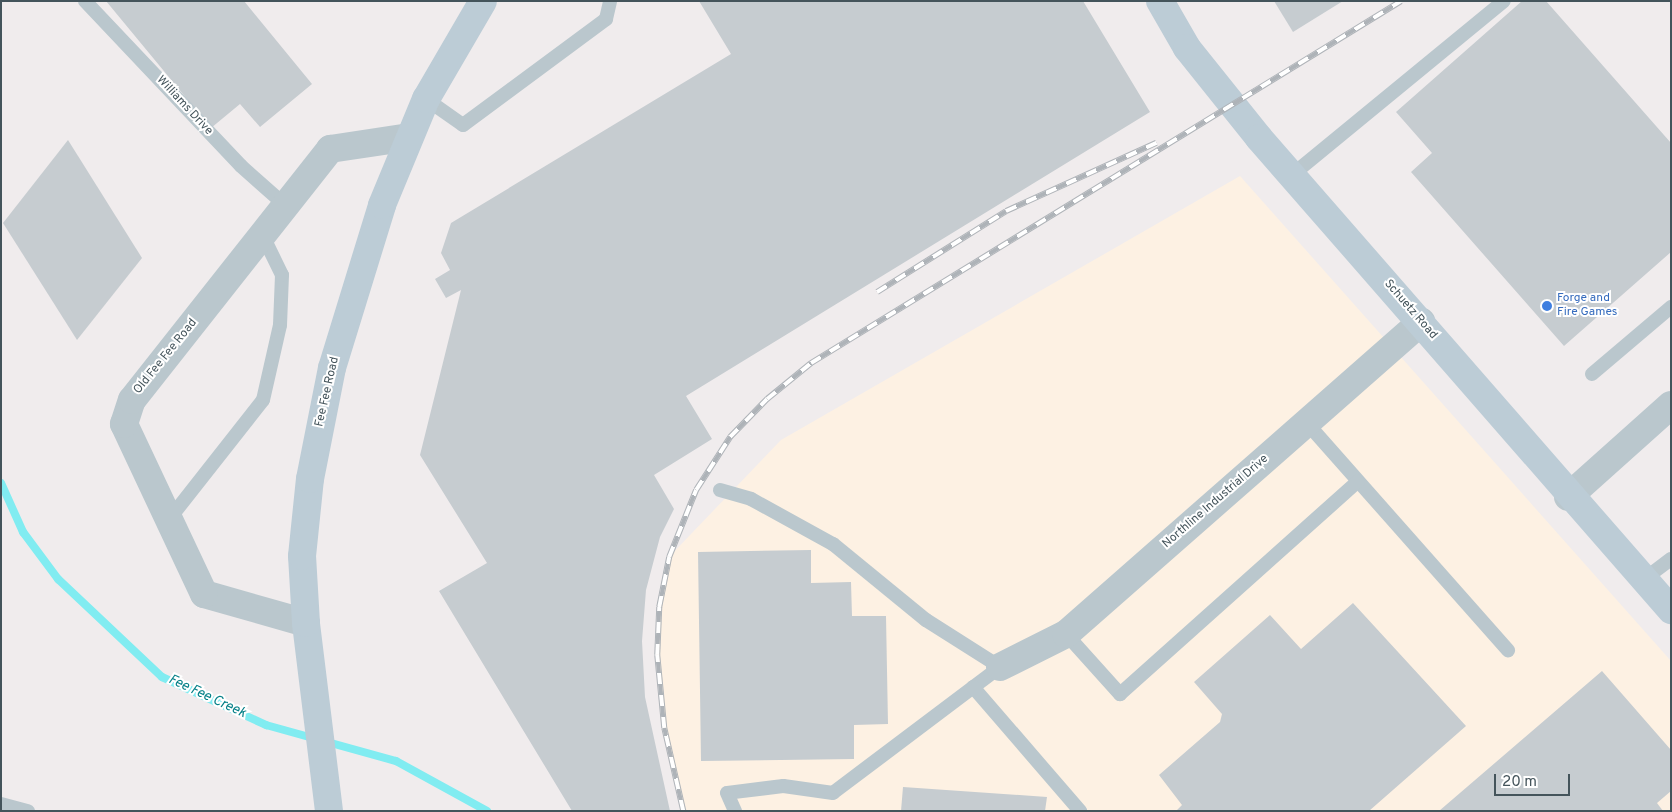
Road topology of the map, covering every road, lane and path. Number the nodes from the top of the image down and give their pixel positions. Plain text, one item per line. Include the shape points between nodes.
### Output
1 (85, 1) edge
2 (483, 1) edge
3 (610, 1) edge
4 (1160, 1) edge
5 (1504, 1) edge
6 (426, 99) junction
7 (409, 137) junction
8 (1292, 175) junction
9 (286, 206) junction
10 (263, 236) junction
11 (1671, 307) edge
12 (1421, 322) junction
13 (1592, 374) dead end
14 (1671, 405) edge
15 (1306, 422) junction
16 (1358, 481) junction
17 (720, 490) dead end
18 (1568, 497) junction
19 (167, 522) junction
20 (1671, 559) edge
21 (1644, 580) junction
22 (1671, 610) edge
23 (306, 624) junction
24 (1066, 634) junction
25 (1508, 650) dead end
26 (1000, 667) junction
27 (974, 687) junction
28 (1, 804) edge
29 (28, 811) edge
30 (329, 811) edge
31 (735, 811) edge
32 (1080, 811) edge

1 - 9 lane, Williams Drive via 241,166
2 - 6 street, Fee Fee Road
3 - 6 lane via 606,19 463,125
4 - 8 street, Schuetz Road via 1187,48
5 - 8 lane
6 - 7 street, Fee Fee Road
7 - 9 street, Old Fee Fee Road via 330,149
7 - 23 street, Fee Fee Road via 382,204 332,368 310,479 302,556
8 - 12 street, Schuetz Road
9 - 10 street, Old Fee Fee Road
10 - 19 lane via 282,275 280,324 263,400
10 - 19 street, Old Fee Fee Road via 132,400 124,424 128,438
11 - 13 lane
12 - 15 street, Northline Industrial Drive
12 - 18 street, Schuetz Road
14 - 18 street
15 - 16 lane
15 - 24 street, Northline Industrial Drive
16 - 24 lane via 1120,694
16 - 25 lane
17 - 26 lane via 751,499 833,544 926,620
18 - 21 street, Schuetz Road
19 - 23 street, Old Fee Fee Road via 204,594
20 - 21 lane
21 - 22 street, Schuetz Road
23 - 30 street, Fee Fee Road via 310,679
24 - 26 street, Northline Industrial Drive
26 - 27 lane
27 - 31 lane via 832,793 783,786 727,793
27 - 32 lane
28 - 29 lane

